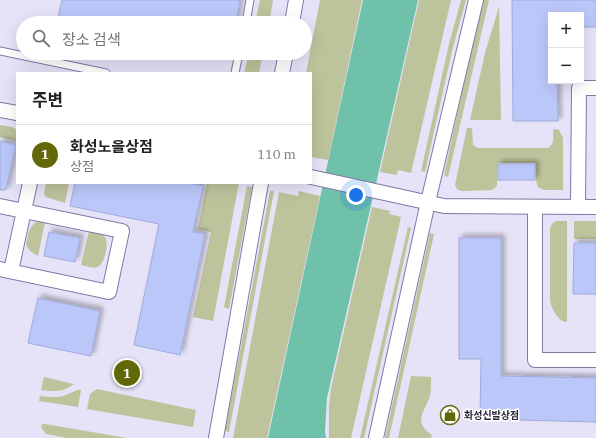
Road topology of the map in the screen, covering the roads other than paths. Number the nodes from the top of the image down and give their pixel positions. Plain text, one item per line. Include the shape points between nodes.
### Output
1 (250, 0) edge
2 (296, 0) edge
3 (476, 0) edge
4 (247, 16) edge
5 (293, 16) edge
6 (0, 50) edge
7 (16, 53) edge
8 (46, 60) edge
9 (238, 60) edge
10 (285, 60) edge
11 (101, 72) edge
12 (235, 72) edge
13 (282, 72) edge
14 (596, 88) edge
15 (0, 110) edge
16 (16, 113) edge
17 (312, 177) edge
18 (30, 184) edge
19 (261, 184) edge
20 (428, 202) junction
21 (0, 206) edge
22 (535, 207) junction
23 (578, 207) junction
24 (596, 207) edge
25 (24, 211) junction
26 (6, 270) edge
27 (596, 360) edge
28 (216, 438) edge
29 (376, 438) edge

1 - 4 lane
2 - 5 street
3 - 20 street
6 - 7 lane
8 - 11 lane
9 - 12 lane
10 - 13 street
14 - 23 street via 578,88
15 - 16 street
17 - 20 street
18 - 25 street
19 - 28 street
20 - 22 street via 455,207
20 - 29 street
21 - 25 street
22 - 23 street
22 - 27 street via 535,360
23 - 24 street
25 - 26 street
25 - 26 street via 122,231 109,292

